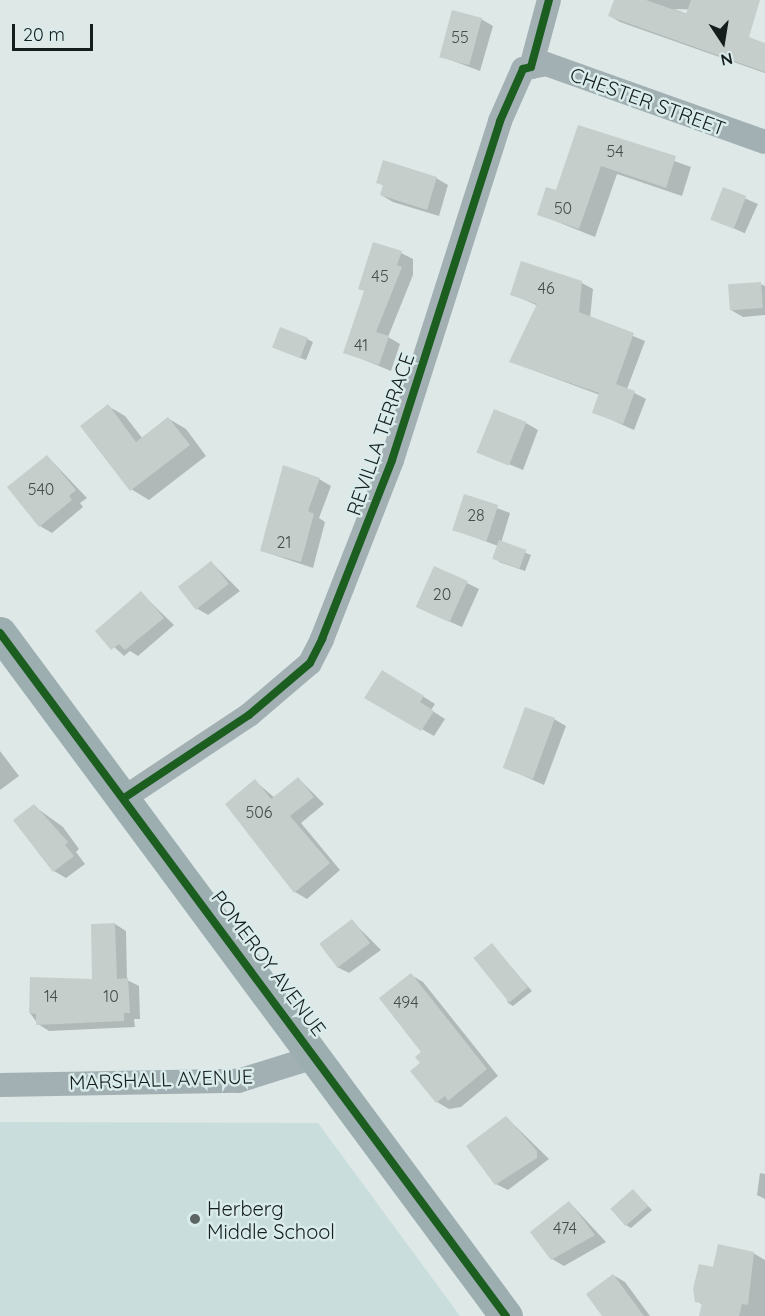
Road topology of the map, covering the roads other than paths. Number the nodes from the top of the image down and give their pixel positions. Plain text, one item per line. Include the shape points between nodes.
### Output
1 (549, 0) edge
2 (531, 67) junction
3 (765, 142) edge
4 (0, 633) edge
5 (124, 798) junction
6 (318, 1056) junction
7 (0, 1084) edge
8 (506, 1316) edge

1 - 2 street, REVILLA TERRACE
2 - 3 street, CHESTER STREET via 546,64
2 - 5 street, REVILLA TERRACE via 523,69 500,121 392,460 310,663 249,715
4 - 5 street, POMEROY AVENUE
5 - 6 street, POMEROY AVENUE
6 - 7 street, MARSHALL AVENUE via 238,1080
6 - 8 street, POMEROY AVENUE

